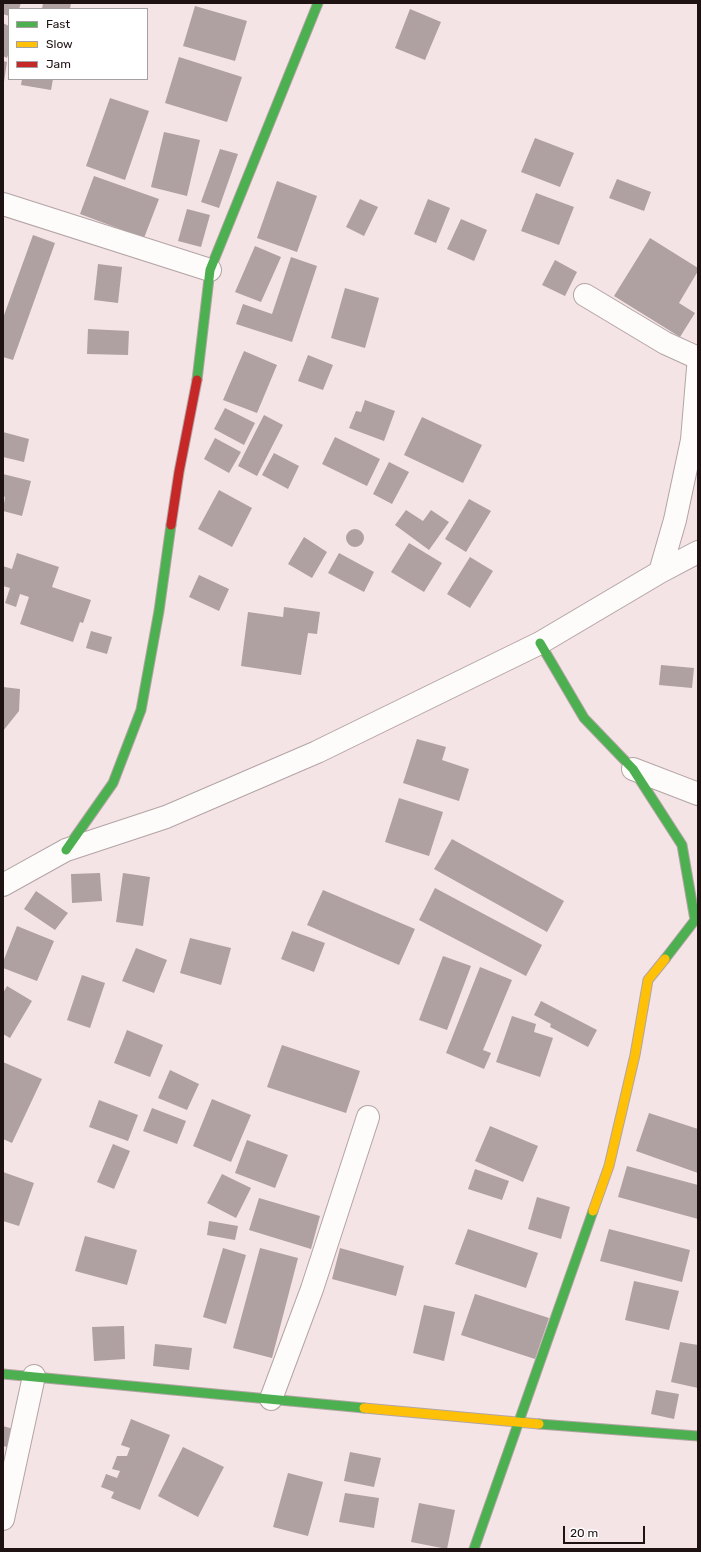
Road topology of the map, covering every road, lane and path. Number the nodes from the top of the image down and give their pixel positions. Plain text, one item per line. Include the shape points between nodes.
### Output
1 (318, 3) edge
2 (3, 204) edge
3 (210, 270) junction
4 (585, 295) dead end
5 (698, 358) edge
6 (698, 368) edge
7 (698, 552) edge
8 (660, 572) junction
9 (540, 643) junction
10 (633, 770) junction
11 (698, 794) edge
12 (66, 850) junction
13 (3, 886) edge
14 (368, 1117) dead end
15 (3, 1374) edge
16 (34, 1376) junction
17 (271, 1399) junction
18 (519, 1422) junction
19 (698, 1436) edge
20 (3, 1518) edge
21 (474, 1549) edge

1 - 3 street
2 - 3 street
3 - 12 street via 198,373 179,472 159,611 141,710 113,783
4 - 5 street via 666,343
6 - 8 street via 692,440 675,520
7 - 8 street
8 - 9 street
9 - 10 street via 584,718
9 - 12 street via 317,752 166,817
10 - 11 street
10 - 18 street via 682,845 695,920 648,980 635,1055 609,1166
12 - 13 street
14 - 17 street via 312,1289
15 - 16 street
16 - 17 street
16 - 20 street
17 - 18 street
18 - 19 street
18 - 21 street

